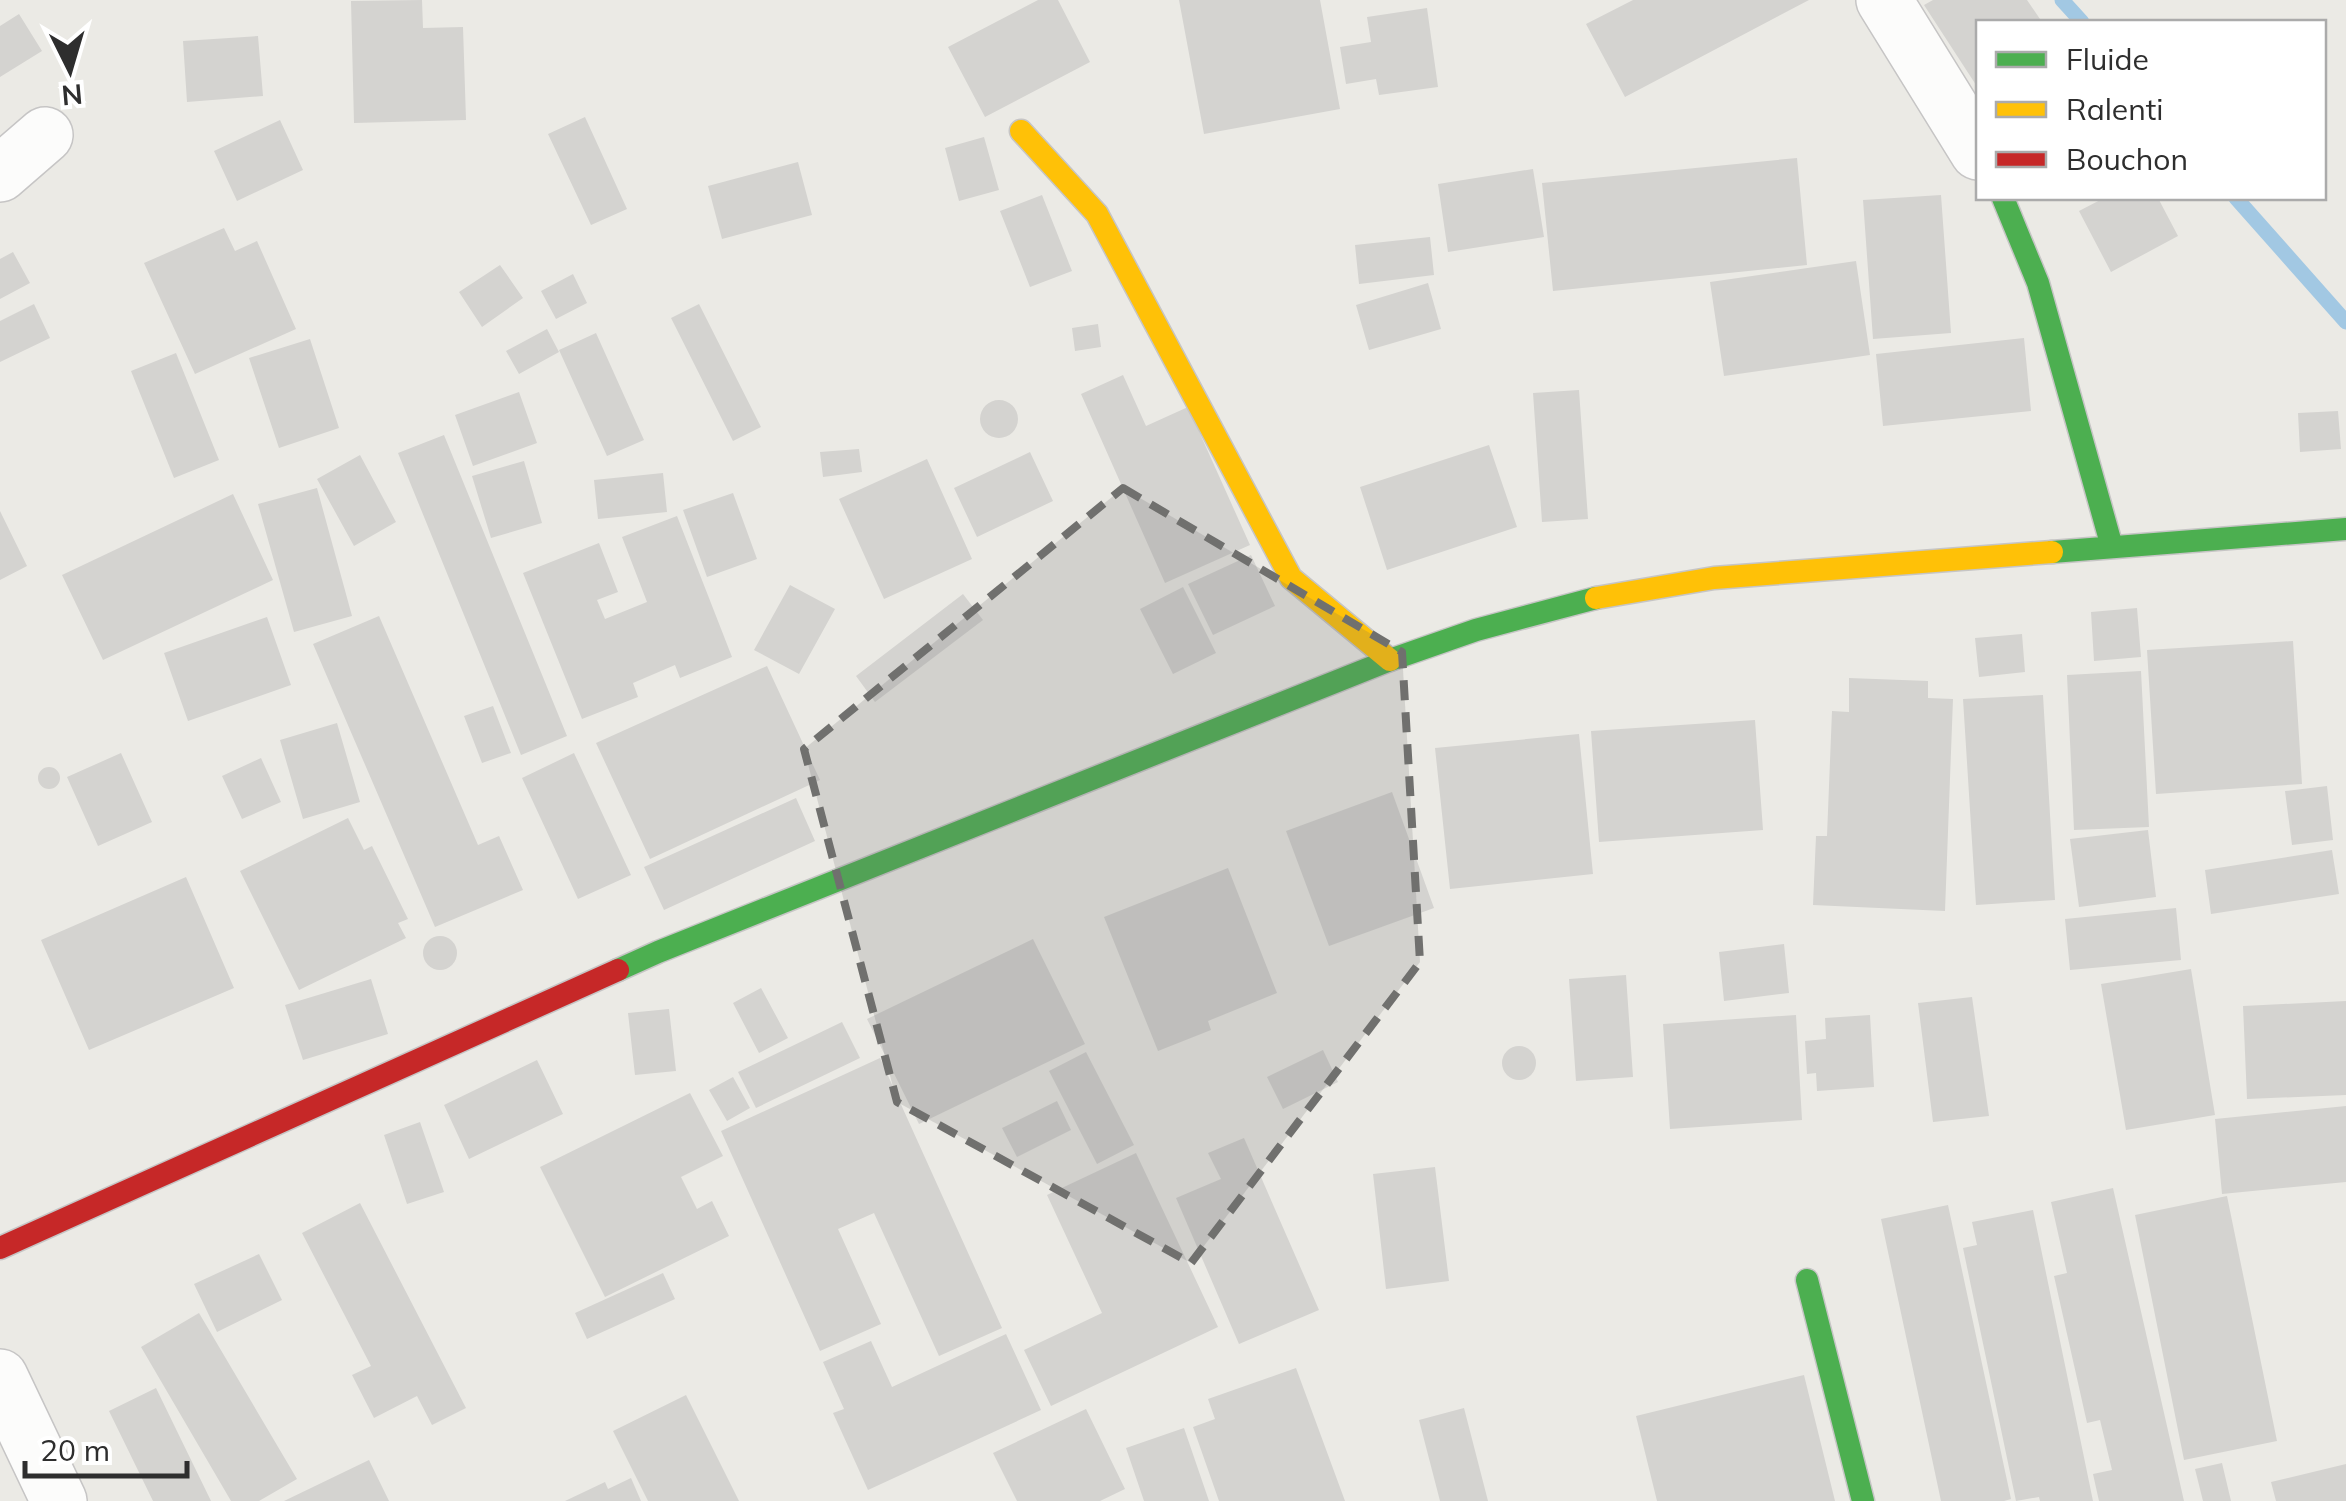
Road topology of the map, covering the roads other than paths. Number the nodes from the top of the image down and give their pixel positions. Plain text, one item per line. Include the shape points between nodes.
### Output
1 (1884, 0) edge
2 (1022, 131) dead end
3 (45, 135) dead end
4 (1976, 149) edge
5 (0, 174) edge
6 (2005, 200) edge
7 (2346, 529) edge
8 (2112, 547) junction
9 (1390, 660) junction
10 (0, 1248) edge
11 (1807, 1280) dead end
12 (0, 1377) edge
13 (59, 1501) edge
14 (1862, 1501) edge

1 - 4 street
2 - 9 street via 1097,214 1291,578
3 - 5 street
6 - 8 street via 2038,284
7 - 8 street
8 - 9 street via 1714,578 1584,600
9 - 10 street via 658,952
11 - 14 street
12 - 13 street

